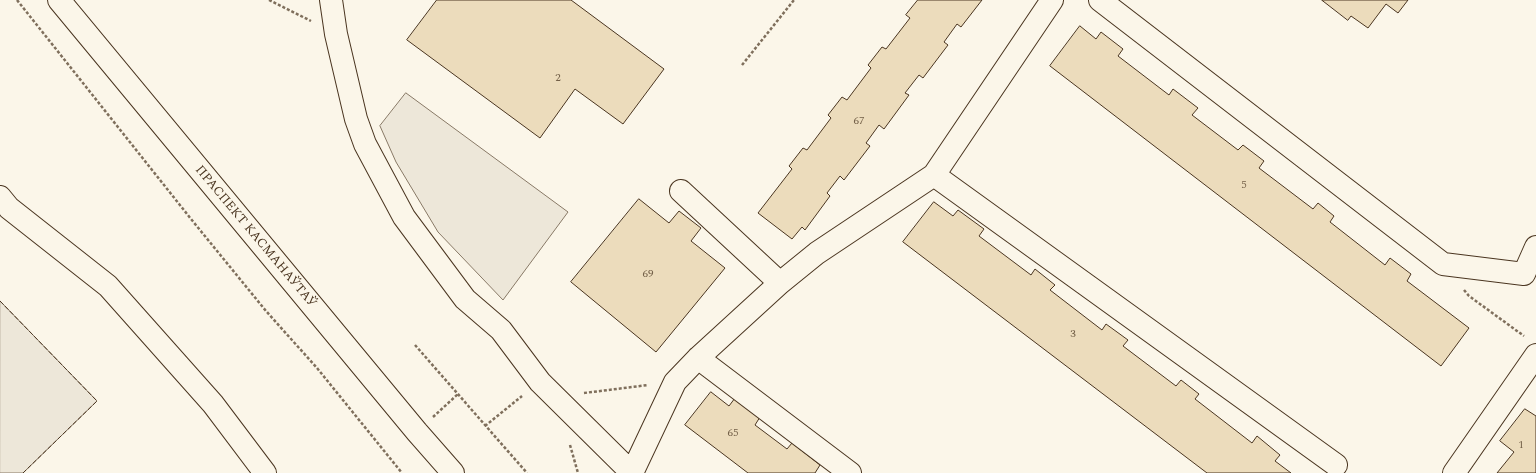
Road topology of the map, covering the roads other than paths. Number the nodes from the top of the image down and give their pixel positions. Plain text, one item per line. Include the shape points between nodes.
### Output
1 (59, 0) edge
2 (331, 0) edge
3 (1052, 0) edge
4 (1100, 0) edge
5 (934, 175) junction
6 (681, 191) dead end
7 (3, 207) edge
8 (1536, 247) edge
9 (780, 283) junction
10 (1533, 348) edge
11 (698, 358) junction
12 (1336, 465) dead end
13 (265, 473) edge
14 (453, 473) edge
15 (632, 473) edge
16 (850, 473) edge
17 (1454, 473) edge

1 - 14 street, ПРАСПЕКТ КАСМАНАЎТАЎ
2 - 15 street via 336,34 356,119 365,144 404,217 465,299 501,330 540,382
3 - 5 street
4 - 8 street via 1443,264 1524,274
5 - 9 street via 817,253
5 - 12 street
6 - 9 street
7 - 13 street via 108,286 213,404
9 - 11 street
10 - 17 street
11 - 15 street via 675,382
11 - 16 street

